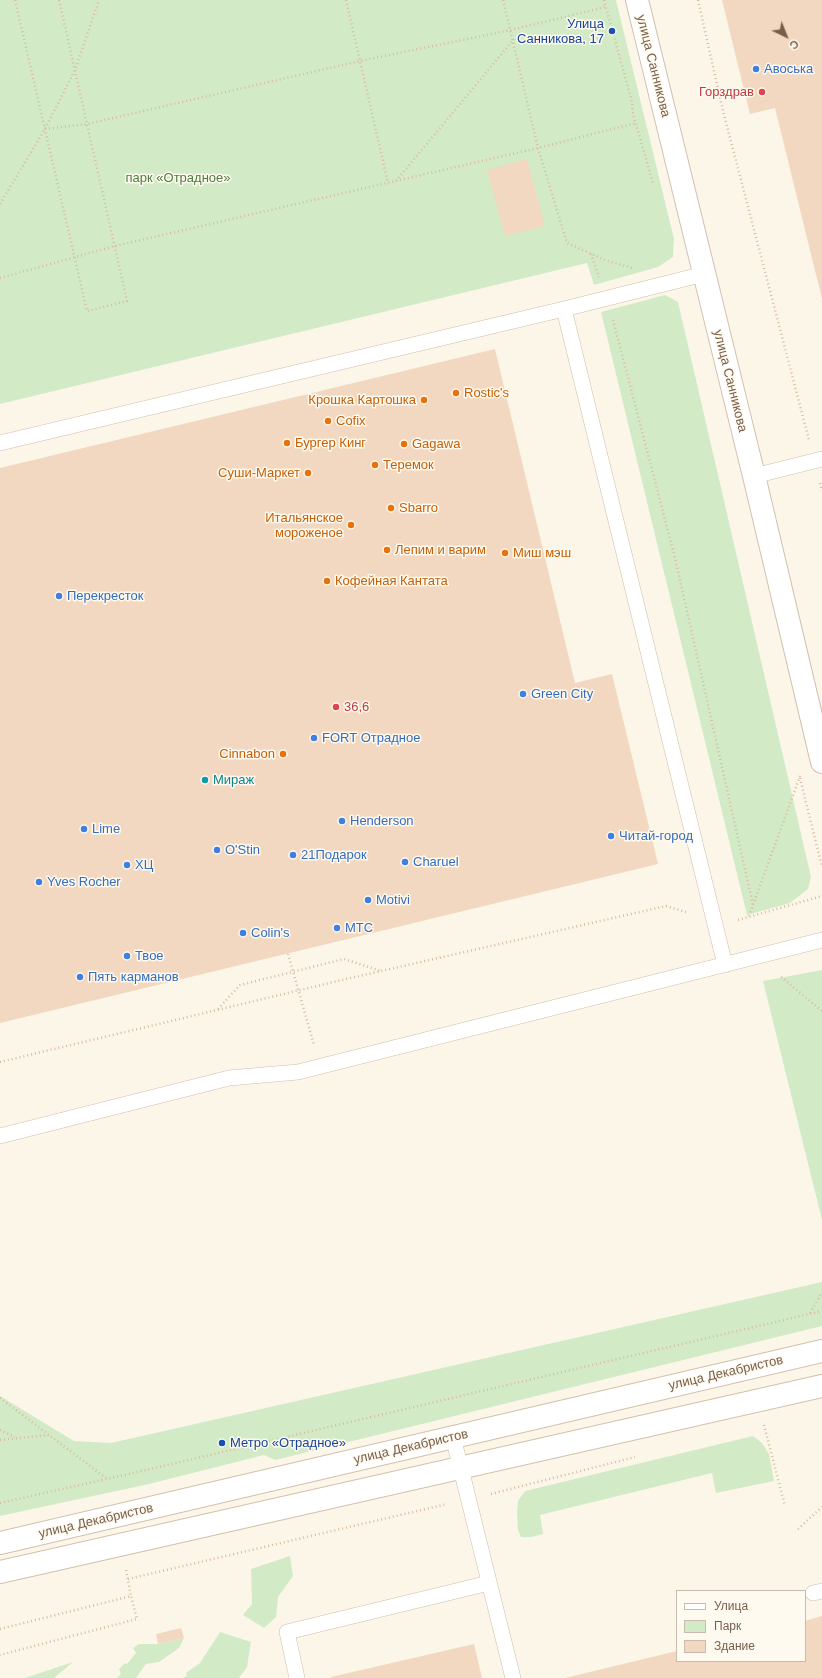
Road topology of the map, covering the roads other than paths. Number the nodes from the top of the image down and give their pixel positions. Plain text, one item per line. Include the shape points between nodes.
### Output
1 (637, 0) edge
2 (704, 274) junction
3 (564, 309) junction
4 (0, 443) edge
5 (818, 460) edge
6 (754, 476) junction
7 (822, 762) edge
8 (822, 940) edge
9 (725, 964) junction
10 (0, 1136) edge
11 (822, 1351) edge
12 (822, 1386) edge
13 (452, 1437) junction
14 (460, 1468) junction
15 (0, 1543) edge
16 (0, 1572) edge
17 (489, 1583) junction
18 (297, 1678) edge
19 (513, 1678) edge

1 - 2 main road, улица Санникова
2 - 3 lane
2 - 6 main road, улица Санникова
3 - 4 lane
3 - 9 lane
5 - 6 lane
6 - 7 main road, улица Санникова
8 - 9 lane
9 - 10 lane via 298,1072 230,1078
11 - 13 main road, улица Декабристов
12 - 14 main road
13 - 14 lane
13 - 15 main road, улица Декабристов
14 - 16 main road
14 - 17 lane
17 - 18 lane via 286,1632
17 - 19 lane

